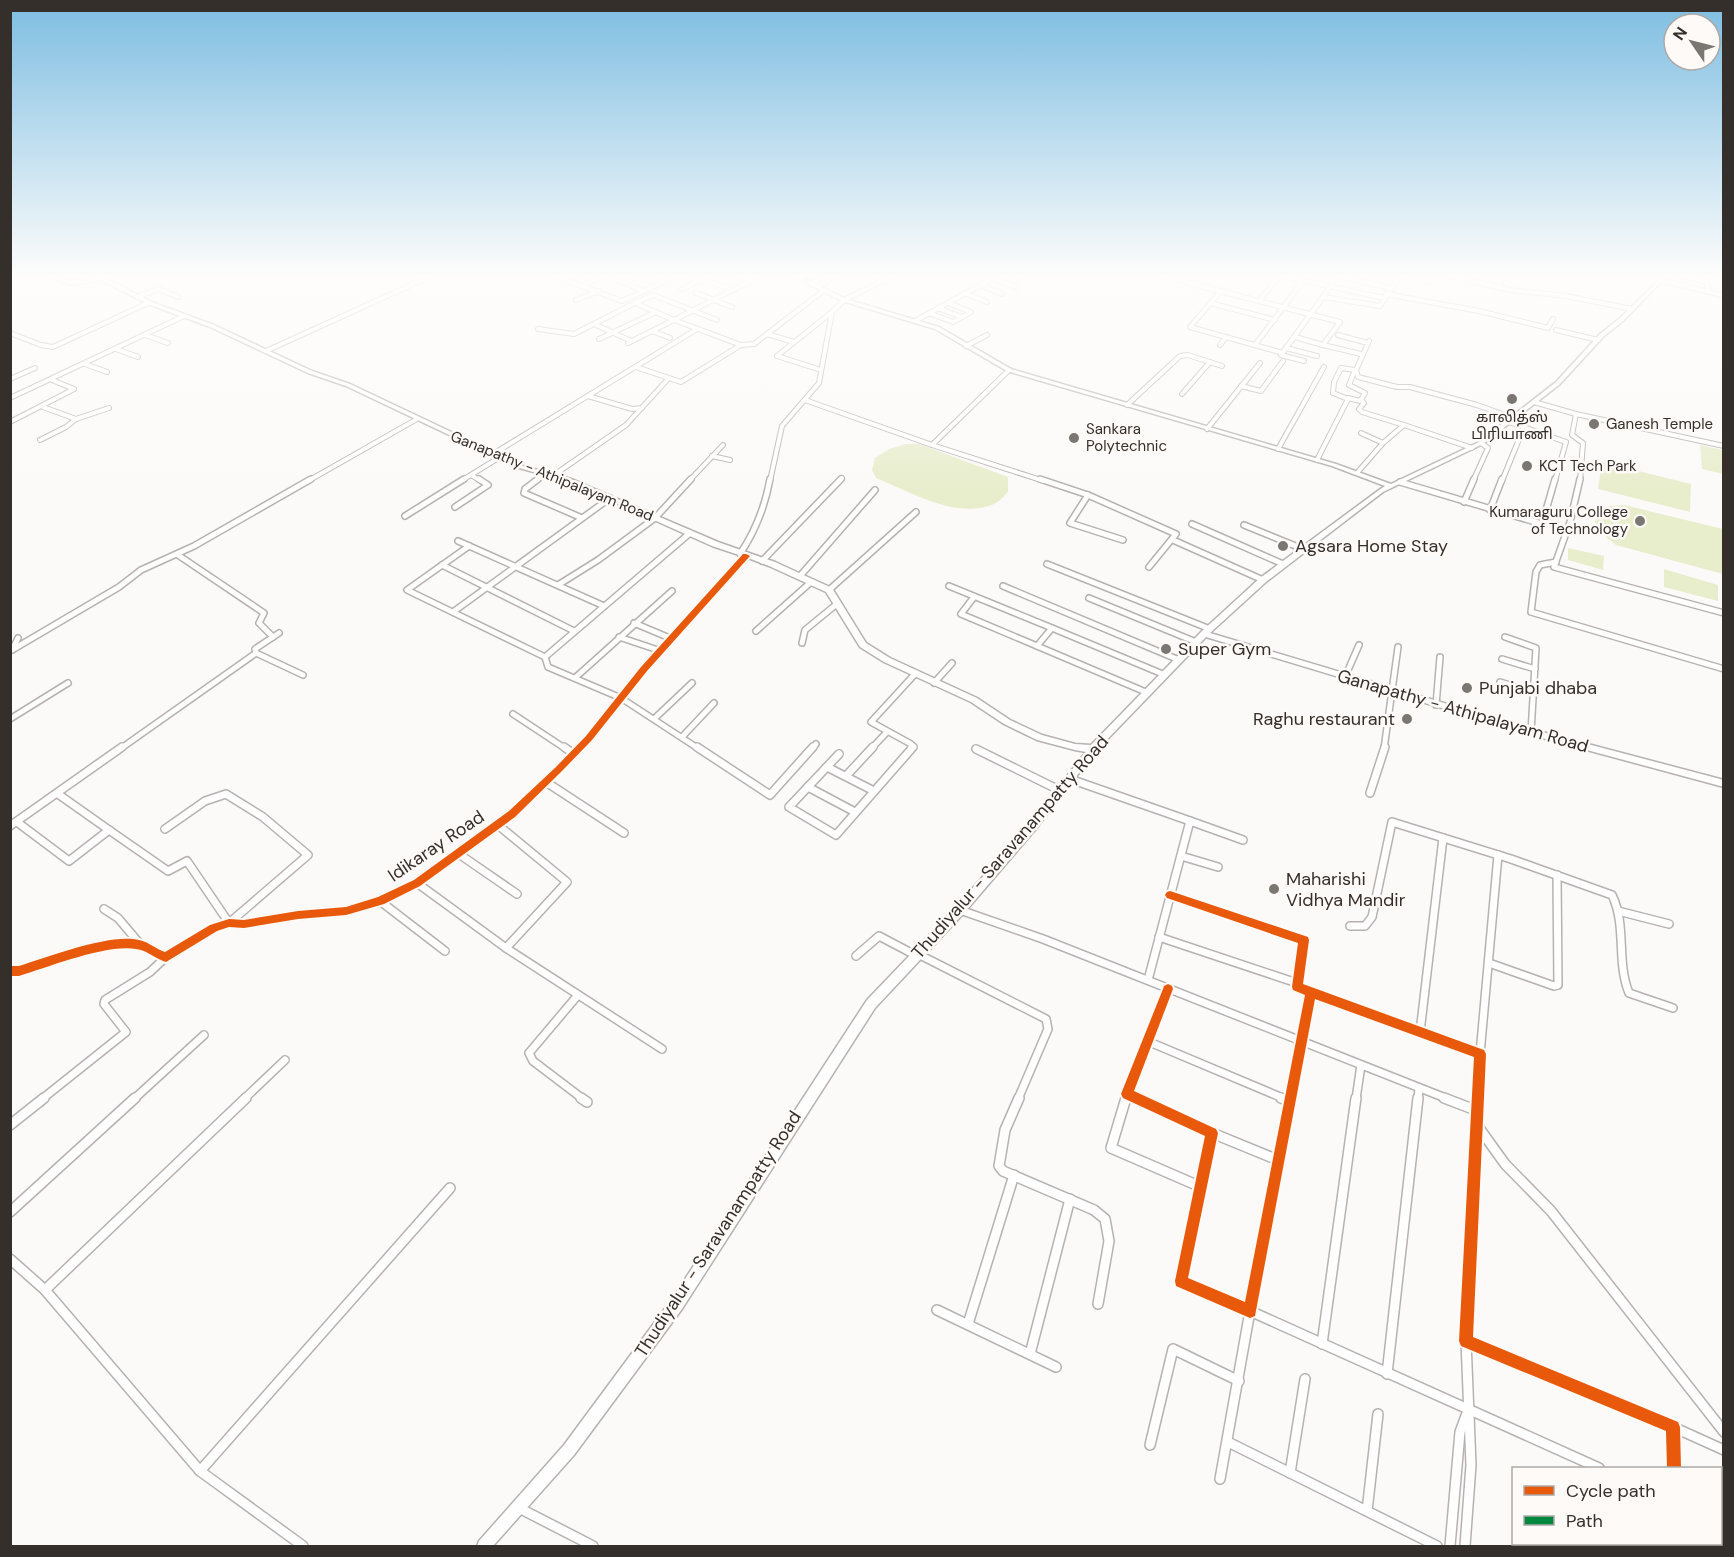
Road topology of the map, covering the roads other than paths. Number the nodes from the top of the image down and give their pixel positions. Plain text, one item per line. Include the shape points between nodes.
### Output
1 (1286, 348) edge
2 (116, 349) joint
3 (261, 349) edge
4 (271, 349) edge
5 (665, 349) edge
6 (735, 349) edge
7 (786, 349) edge
8 (826, 349) edge
9 (971, 349) edge
10 (1268, 349) edge
11 (1289, 349) edge
12 (1338, 349) edge
13 (1365, 349) edge
14 (1590, 349) edge
15 (266, 351) junction
16 (1283, 353) junction
17 (1361, 354) junction
18 (1317, 356) dead end
19 (138, 357) dead end
20 (1283, 361) dead end
21 (1304, 361) dead end
22 (1210, 362) junction
23 (1260, 363) dead end
24 (85, 364) junction
25 (636, 366) junction
26 (1222, 366) dead end
27 (1324, 367) dead end
28 (35, 368) dead end
29 (821, 370) junction
30 (1009, 370) junction
31 (107, 372) dead end
32 (10, 379) edge
33 (668, 379) junction
34 (52, 380) junction
35 (1334, 382) junction
36 (1241, 386) junction
37 (1350, 386) junction
38 (1182, 393) dead end
39 (588, 396) junction
40 (10, 398) edge
41 (1348, 398) junction
42 (805, 400) junction
43 (1361, 400) junction
44 (1534, 402) junction
45 (1127, 405) junction
46 (43, 407) junction
47 (642, 407) junction
48 (109, 408) dead end
49 (1576, 414) junction
50 (76, 419) junction
51 (417, 419) junction
52 (1511, 420) junction
53 (10, 422) edge
54 (1404, 425) junction
55 (1524, 427) junction
56 (1207, 429) junction
57 (1361, 433) dead end
58 (40, 440) dead end
59 (1383, 443) junction
60 (1481, 443) junction
61 (723, 445) dead end
62 (932, 445) junction
63 (1724, 446) edge
64 (1472, 448) junction
65 (1278, 449) junction
66 (497, 456) junction
67 (712, 456) junction
68 (730, 460) dead end
69 (1317, 460) junction
70 (1357, 473) junction
71 (545, 474) junction
72 (471, 475) junction
73 (554, 476) junction
74 (842, 478) dead end
75 (1400, 482) junction
76 (1390, 486) junction
77 (875, 490) dead end
78 (1088, 495) junction
79 (610, 498) junction
80 (1464, 502) junction
81 (455, 507) dead end
82 (1490, 510) junction
83 (916, 512) dead end
84 (405, 516) dead end
85 (582, 518) junction
86 (655, 518) junction
87 (1192, 524) dead end
88 (1244, 525) dead end
89 (690, 533) junction
90 (1123, 540) dead end
91 (1173, 540) junction
92 (458, 541) dead end
93 (469, 546) junction
94 (1303, 549) junction
95 (178, 555) junction
96 (743, 555) junction
97 (762, 561) junction
98 (1047, 564) dead end
99 (1283, 564) junction
100 (1555, 564) junction
101 (442, 565) junction
102 (516, 567) junction
103 (1149, 567) dead end
104 (800, 576) junction
105 (1263, 580) junction
106 (811, 582) junction
107 (558, 585) junction
108 (949, 586) dead end
109 (1003, 586) dead end
110 (487, 588) junction
111 (829, 590) junction
112 (672, 591) dead end
113 (974, 597) junction
114 (1089, 598) dead end
115 (838, 603) junction
116 (604, 606) junction
117 (453, 612) junction
118 (1724, 613) edge
119 (634, 623) junction
120 (1052, 628) junction
121 (574, 631) junction
122 (756, 631) dead end
123 (279, 633) dead end
124 (1203, 635) junction
125 (273, 637) junction
126 (619, 637) junction
127 (1505, 637) dead end
128 (18, 638) dead end
129 (672, 639) junction
130 (802, 643) dead end
131 (1359, 645) dead end
132 (1037, 646) junction
133 (1398, 646) dead end
134 (11, 651) edge
135 (661, 651) junction
136 (256, 653) junction
137 (545, 657) junction
138 (1440, 657) dead end
139 (1502, 659) dead end
140 (1179, 660) junction
141 (952, 663) dead end
142 (1535, 669) junction
143 (1724, 669) edge
144 (915, 674) junction
145 (303, 675) dead end
146 (1165, 675) junction
147 (576, 677) junction
148 (1345, 677) junction
149 (1500, 682) dead end
150 (68, 683) dead end
151 (692, 683) dead end
152 (934, 683) junction
153 (1394, 692) junction
154 (1533, 692) junction
155 (1148, 693) junction
156 (621, 698) junction
157 (714, 703) dead end
158 (1436, 705) junction
159 (513, 714) dead end
160 (10, 719) edge
161 (654, 719) junction
162 (887, 732) junction
163 (1531, 732) junction
164 (682, 737) junction
165 (816, 744) dead end
166 (976, 749) dead end
167 (1093, 749) junction
168 (574, 754) junction
169 (839, 754) dead end
170 (827, 767) junction
171 (846, 776) junction
172 (1070, 779) junction
173 (546, 782) junction
174 (1724, 784) edge
175 (808, 787) junction
176 (1061, 790) junction
177 (874, 791) junction
178 (1370, 793) dead end
179 (58, 794) junction
180 (855, 813) junction
181 (1190, 821) junction
182 (14, 824) edge
183 (498, 825) junction
184 (165, 829) dead end
185 (109, 830) junction
186 (624, 833) dead end
187 (1443, 837) junction
188 (1244, 840) dead end
189 (459, 854) junction
190 (1498, 855) junction
191 (1181, 856) junction
192 (1218, 867) dead end
193 (1557, 875) junction
194 (417, 883) junction
195 (517, 894) dead end
196 (1170, 895) junction
197 (380, 902) junction
198 (104, 909) dead end
199 (960, 910) junction
200 (1618, 911) junction
201 (229, 923) junction
202 (1669, 924) dead end
203 (1350, 926) dead end
204 (1159, 937) junction
205 (140, 944) junction
206 (506, 948) junction
207 (445, 951) dead end
208 (917, 955) junction
209 (856, 956) dead end
210 (166, 957) junction
211 (1489, 963) junction
212 (10, 971) edge
213 (1148, 980) junction
214 (1298, 984) junction
215 (1168, 988) junction
216 (1311, 992) junction
217 (578, 995) junction
218 (1673, 1008) dead end
219 (1420, 1032) junction
220 (204, 1035) dead end
221 (1148, 1041) junction
222 (1300, 1041) junction
223 (662, 1049) dead end
224 (1480, 1054) junction
225 (285, 1060) dead end
226 (1361, 1065) junction
227 (1419, 1088) junction
228 (1127, 1094) junction
229 (1289, 1101) junction
230 (587, 1102) dead end
231 (1478, 1111) junction
232 (10, 1125) edge
233 (1477, 1125) junction
234 (1212, 1133) junction
235 (1278, 1160) junction
236 (1014, 1175) junction
237 (1201, 1187) junction
238 (450, 1188) dead end
239 (1070, 1199) junction
240 (10, 1212) edge
241 (10, 1258) edge
242 (45, 1290) junction
243 (1098, 1304) dead end
244 (937, 1310) dead end
245 (1250, 1311) junction
246 (968, 1324) junction
247 (1466, 1341) junction
248 (1322, 1344) junction
249 (1030, 1354) junction
250 (1056, 1367) dead end
251 (1387, 1374) junction
252 (1305, 1379) dead end
253 (1239, 1381) junction
254 (1468, 1409) junction
255 (1378, 1414) dead end
256 (1673, 1427) junction
257 (1724, 1432) edge
258 (1228, 1442) junction
259 (1150, 1445) dead end
260 (1724, 1450) edge
261 (1597, 1467) edge
262 (1674, 1467) edge
263 (200, 1471) junction
264 (1290, 1473) junction
265 (1220, 1479) dead end
266 (518, 1508) junction
267 (1367, 1511) junction
268 (303, 1546) edge
269 (484, 1546) edge
270 (593, 1546) edge
271 (1437, 1546) edge
272 (1451, 1546) edge
273 (1458, 1546) edge
274 (1465, 1546) edge

1 - 16 street
2 - 19 street
2 - 24 street
3 - 15 main road, Ganapathy - Athipalayam Road
4 - 15 street
5 - 25 street
6 - 33 street via 685,381
7 - 29 street via 779,358
8 - 29 street
9 - 30 main road
10 - 16 street
11 - 18 street
12 - 17 street
13 - 17 street
14 - 44 main road, Thudiyalur - Saravanampatty Road
15 - 51 main road, Ganapathy - Athipalayam Road
16 - 21 street
17 - 52 street via 1358,377 1477,405
20 - 36 street via 1261,391
22 - 26 street
22 - 38 street
22 - 45 street via 1180,356
23 - 36 street
24 - 31 street
24 - 34 street
25 - 33 street
25 - 39 street
27 - 65 street
28 - 32 street
29 - 42 street via 817,385
30 - 45 main road
30 - 62 street
33 - 47 street
34 - 40 street
34 - 46 street via 74,389
35 - 37 street
35 - 37 street via 1341,368 1355,370
35 - 41 street via 1333,393
36 - 56 street
37 - 43 street via 1365,392
39 - 47 street via 632,409
39 - 66 street
41 - 43 street
41 - 69 street
42 - 62 street
42 - 96 street via 780,432 765,505
43 - 54 street via 1362,412
44 - 49 street
44 - 52 main road, Thudiyalur - Saravanampatty Road
45 - 56 main road
46 - 50 street
46 - 53 street
47 - 73 street via 626,425
48 - 50 street
49 - 63 street
49 - 100 street via 1572,435 1583,443 1584,459 1571,523
50 - 58 street
51 - 66 main road, Ganapathy - Athipalayam Road
51 - 95 street
52 - 55 street
52 - 60 main road, Thudiyalur - Saravanampatty Road
54 - 59 street
54 - 64 street
55 - 82 street
55 - 82 street via 1566,442 1542,524
56 - 65 main road
57 - 59 street
59 - 70 street
60 - 64 main road, Thudiyalur - Saravanampatty Road
60 - 80 street via 1488,448
61 - 67 street
62 - 78 street
64 - 75 main road, Thudiyalur - Saravanampatty Road
65 - 69 main road
66 - 71 main road, Ganapathy - Athipalayam Road
66 - 72 street
67 - 68 street
67 - 86 street
69 - 70 main road
70 - 76 main road
71 - 73 main road, Ganapathy - Athipalayam Road
71 - 85 street via 524,493
72 - 81 street via 488,485
72 - 84 street
73 - 79 main road, Ganapathy - Athipalayam Road
74 - 97 street
75 - 76 main road, Thudiyalur - Saravanampatty Road
75 - 80 street
76 - 94 main road, Thudiyalur - Saravanampatty Road
77 - 104 street
78 - 90 street via 1070,523
78 - 91 street via 1176,534
79 - 85 street
79 - 86 main road, Ganapathy - Athipalayam Road
80 - 82 street
83 - 111 street
85 - 102 street
86 - 89 main road, Ganapathy - Athipalayam Road
86 - 107 street
87 - 99 street
88 - 94 street
89 - 96 main road, Ganapathy - Athipalayam Road
89 - 116 street
91 - 103 street
91 - 105 street
92 - 93 street
93 - 101 street
93 - 102 street
94 - 99 main road, Thudiyalur - Saravanampatty Road
95 - 125 street via 264,613 259,623
95 - 134 street via 141,570 120,587
96 - 97 main road, Ganapathy - Athipalayam Road
96 - 129 main road, Idikaray Road
97 - 104 main road, Ganapathy - Athipalayam Road
98 - 124 street
99 - 105 main road, Thudiyalur - Saravanampatty Road
100 - 118 street
100 - 143 street via 1540,565 1536,572 1531,612
101 - 110 street
101 - 117 street via 407,590
102 - 107 street
102 - 110 street
104 - 106 main road, Ganapathy - Athipalayam Road
105 - 124 main road, Thudiyalur - Saravanampatty Road
106 - 111 main road, Ganapathy - Athipalayam Road
106 - 122 street
107 - 116 street
108 - 113 street
109 - 140 street
110 - 117 street
110 - 121 street
111 - 115 main road
112 - 119 street
113 - 120 street
113 - 132 street via 961,614
114 - 124 street
115 - 130 street via 805,630
115 - 144 main road via 863,645
116 - 121 street
117 - 137 street
119 - 126 street
119 - 129 street
120 - 132 street
120 - 146 street
121 - 137 street
123 - 125 street
124 - 140 main road, Thudiyalur - Saravanampatty Road
124 - 148 main road, Ganapathy - Athipalayam Road
125 - 136 street via 255,649
126 - 135 street
126 - 147 street
127 - 142 street via 1536,648
128 - 134 street
129 - 135 main road, Idikaray Road
131 - 148 street
132 - 155 street
133 - 153 street
135 - 156 main road, Idikaray Road
136 - 145 street
136 - 179 street
137 - 147 street via 548,667
138 - 158 street
139 - 142 street
140 - 146 main road, Thudiyalur - Saravanampatty Road
141 - 152 street
142 - 154 street
144 - 152 main road
144 - 162 street via 871,722
146 - 155 main road, Thudiyalur - Saravanampatty Road
147 - 156 street
148 - 153 main road, Ganapathy - Athipalayam Road
149 - 154 street
150 - 160 street
151 - 161 street
152 - 167 main road via 974,700 1040,738
153 - 158 main road, Ganapathy - Athipalayam Road
153 - 178 street via 1386,744
154 - 163 street
155 - 167 main road, Thudiyalur - Saravanampatty Road
156 - 161 street
156 - 168 main road, Idikaray Road
157 - 164 street
158 - 163 main road, Ganapathy - Athipalayam Road
159 - 168 street
161 - 164 street
162 - 171 street
162 - 177 street via 913,747
163 - 174 main road, Ganapathy - Athipalayam Road
164 - 165 street via 770,795
166 - 176 street
167 - 172 main road, Thudiyalur - Saravanampatty Road
168 - 173 main road, Idikaray Road
169 - 170 street
170 - 171 street
170 - 175 street
171 - 177 street
172 - 176 main road, Thudiyalur - Saravanampatty Road
172 - 181 street
173 - 183 main road, Idikaray Road
173 - 186 street
175 - 180 street
175 - 180 street via 789,807 836,835
176 - 199 main road, Thudiyalur - Saravanampatty Road
177 - 180 street
179 - 182 street
179 - 185 street
181 - 188 street
181 - 191 street
182 - 185 street via 69,861
183 - 189 main road, Idikaray Road
183 - 206 street via 567,882
184 - 201 street via 205,801 226,794 307,852 305,860
185 - 201 street via 168,871 187,861
187 - 190 street
187 - 203 street via 1392,822 1372,916 1365,926
187 - 219 street
189 - 194 main road, Idikaray Road
189 - 195 street
190 - 193 street
190 - 211 street
191 - 192 street
191 - 196 street
193 - 200 street via 1612,895
193 - 211 street via 1558,985
194 - 197 main road, Idikaray Road
194 - 206 street
196 - 204 street
196 - 214 street via 1304,940
197 - 201 main road, Idikaray Road via 346,911
197 - 207 street
198 - 205 street via 118,918
199 - 208 main road, Thudiyalur - Saravanampatty Road
199 - 213 street
200 - 202 street
200 - 218 street via 1623,982 1629,993
201 - 210 main road, Idikaray Road
204 - 213 street
204 - 214 street
205 - 210 main road
205 - 212 main road via 117,944
206 - 217 street
208 - 209 street via 879,936
208 - 236 street via 1046,1018 1048,1029 1005,1130 999,1166
208 - 266 main road, Thudiyalur - Saravanampatty Road via 871,1004 677,1304 569,1450
210 - 232 street via 150,972 105,1000 104,1004 126,1032
211 - 224 street
213 - 215 street
214 - 216 street via 1297,987
215 - 221 street
215 - 222 street
216 - 219 street
216 - 222 street
217 - 223 street
217 - 230 street via 533,1047 529,1057
219 - 224 street
220 - 240 street
221 - 228 street
221 - 229 street
222 - 226 street
222 - 229 street
224 - 231 street
225 - 242 street
226 - 227 street
226 - 248 street
227 - 231 street
227 - 251 street
228 - 234 street
228 - 237 street via 1111,1148
229 - 235 street
231 - 233 street
233 - 247 street
233 - 257 street via 1505,1164 1551,1211
234 - 235 street
234 - 237 street
235 - 245 street
236 - 239 street
236 - 246 street
237 - 245 street via 1181,1281
238 - 263 street
239 - 243 street via 1094,1210 1107,1223
239 - 249 street
241 - 242 street
242 - 263 street
244 - 246 street
245 - 248 street
245 - 253 street
246 - 249 street
247 - 254 street
247 - 256 street
248 - 251 street
249 - 250 street
251 - 254 street
252 - 264 street
253 - 258 street
253 - 259 street via 1173,1349
254 - 261 street
254 - 272 street via 1460,1432
254 - 274 street via 1471,1465
255 - 267 street
256 - 260 street
256 - 262 street
258 - 264 street
258 - 265 street
263 - 268 street
264 - 267 street
266 - 269 main road, Thudiyalur - Saravanampatty Road
266 - 270 street
267 - 271 street
272 - 273 street

